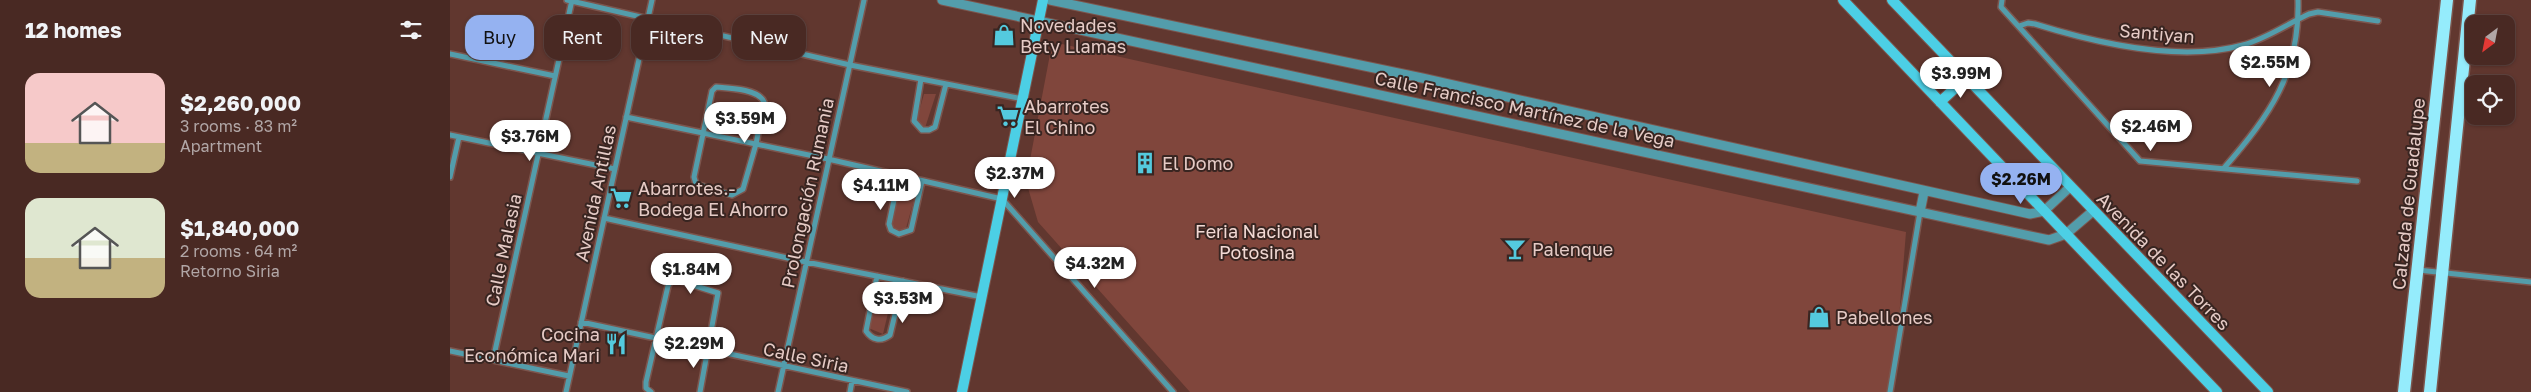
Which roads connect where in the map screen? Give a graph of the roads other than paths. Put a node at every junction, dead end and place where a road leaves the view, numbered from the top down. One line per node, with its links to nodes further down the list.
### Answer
1 (570, 0): 13 (street); 23 (street, Calle Malasia)
2 (652, 0): 14 (street, Avenida Antillas)
3 (864, 0): 22 (street, Prolongación Rumania)
4 (942, 0): 16 (street, Calle Francisco Martínez de la Vega)
5 (1043, 0): 16 (main road)
6 (1050, 0): 43 (street, Calle Francisco Martínez de la Vega)
7 (1843, 0): 28 (main road)
8 (1892, 0): 24 (main road, Avenida de las Torres)
9 (2002, 0): 18 (street)
10 (2298, 0): 15 (street)
11 (2447, 0): 51 (main road, Calzada de Guadalupe)
12 (2470, 0): 52 (main road)
13 (639, 15)
14 (648, 15)
15 (2298, 19): 17 (street, Santiyan); 18 (street, Santiyan); 36 (street)
16 (1039, 21): 27 (main road); 47 (street, Calle Francisco Martínez de la Vega)
17 (2378, 21)
18 (2019, 26): 36 (street)
19 (722, 35): 22 (street)
20 (450, 54): 23 (street)
21 (639, 60): 29 (street, Avenida Antillas)
22 (850, 65): 25 (street); 35 (street, Prolongación Rumania)
23 (555, 76): 34 (street, Calle Malasia)
24 (1966, 78): 28 (main road); 42 (main road, Avenida de las Torres)
25 (921, 79): 26 (street); 26 (street)
26 (946, 84): 27 (street)
27 (1023, 99): 44 (main road)
28 (1940, 102): 45 (main road)
29 (626, 117): 30 (street); 37 (street, Avenida Antillas)
30 (703, 133): 33 (street); 33 (street); 33 (street)
31 (450, 135): 32 (street)
32 (458, 137): 34 (street); 39 (street)
33 (756, 144): 35 (street)
34 (538, 154): 37 (street); 61 (street, Calle Malasia)
35 (828, 159): 38 (street); 50 (street, Prolongación Rumania)
36 (2224, 168): 41 (street)
37 (615, 169): 48 (street, Avenida Antillas)
38 (899, 176): 40 (street); 40 (street)
39 (450, 177)
40 (922, 181): 44 (street)
41 (2357, 181)
42 (2070, 187): 45 (street); 46 (main road, Avenida de las Torres)
43 (1924, 192): 45 (street, Calle Francisco Martínez de la Vega); 47 (street)
44 (1002, 199): 56 (main road); 74 (street)
45 (2044, 211): 49 (main road)
46 (2093, 211): 49 (street, Calle Francisco Martínez de la Vega); 77 (main road, Avenida de las Torres)
47 (1920, 212): 49 (street, Calle Francisco Martínez de la Vega); 75 (street)
48 (604, 218): 50 (street); 57 (street, Avenida Antillas)
49 (2066, 234): 76 (main road)
50 (806, 262): 53 (street); 62 (street, Prolongación Rumania)
51 (2418, 270): 52 (street); 78 (main road, Calzada de Guadalupe)
52 (2442, 273): 55 (street); 79 (main road)
53 (877, 276): 54 (street); 54 (street)
54 (903, 281): 56 (street)
55 (2531, 282)
56 (982, 298): 73 (main road)
57 (581, 322): 58 (street, Calle Siria); 63 (street, Avenida Antillas)
58 (656, 339): 59 (street, Calle Siria); 59 (street); 67 (street)
59 (708, 350): 62 (street, Calle Siria); 68 (street)
60 (450, 351): 61 (street)
61 (493, 360): 63 (street)
62 (783, 366): 64 (street, Calle Siria); 69 (street, Prolongación Rumania)
63 (569, 376): 66 (street, Avenida Antillas)
64 (852, 381): 65 (street, Calle Siria); 70 (street)
65 (876, 386): 71 (street); 72 (street, Calle Siria)
66 (566, 392)
67 (651, 392)
68 (700, 392)
69 (778, 392)
70 (850, 392)
71 (875, 392)
72 (907, 392)
73 (962, 392)
74 (1172, 392)
75 (1890, 392)
76 (2217, 392)
77 (2268, 392)
78 (2404, 392)
79 (2430, 392)

